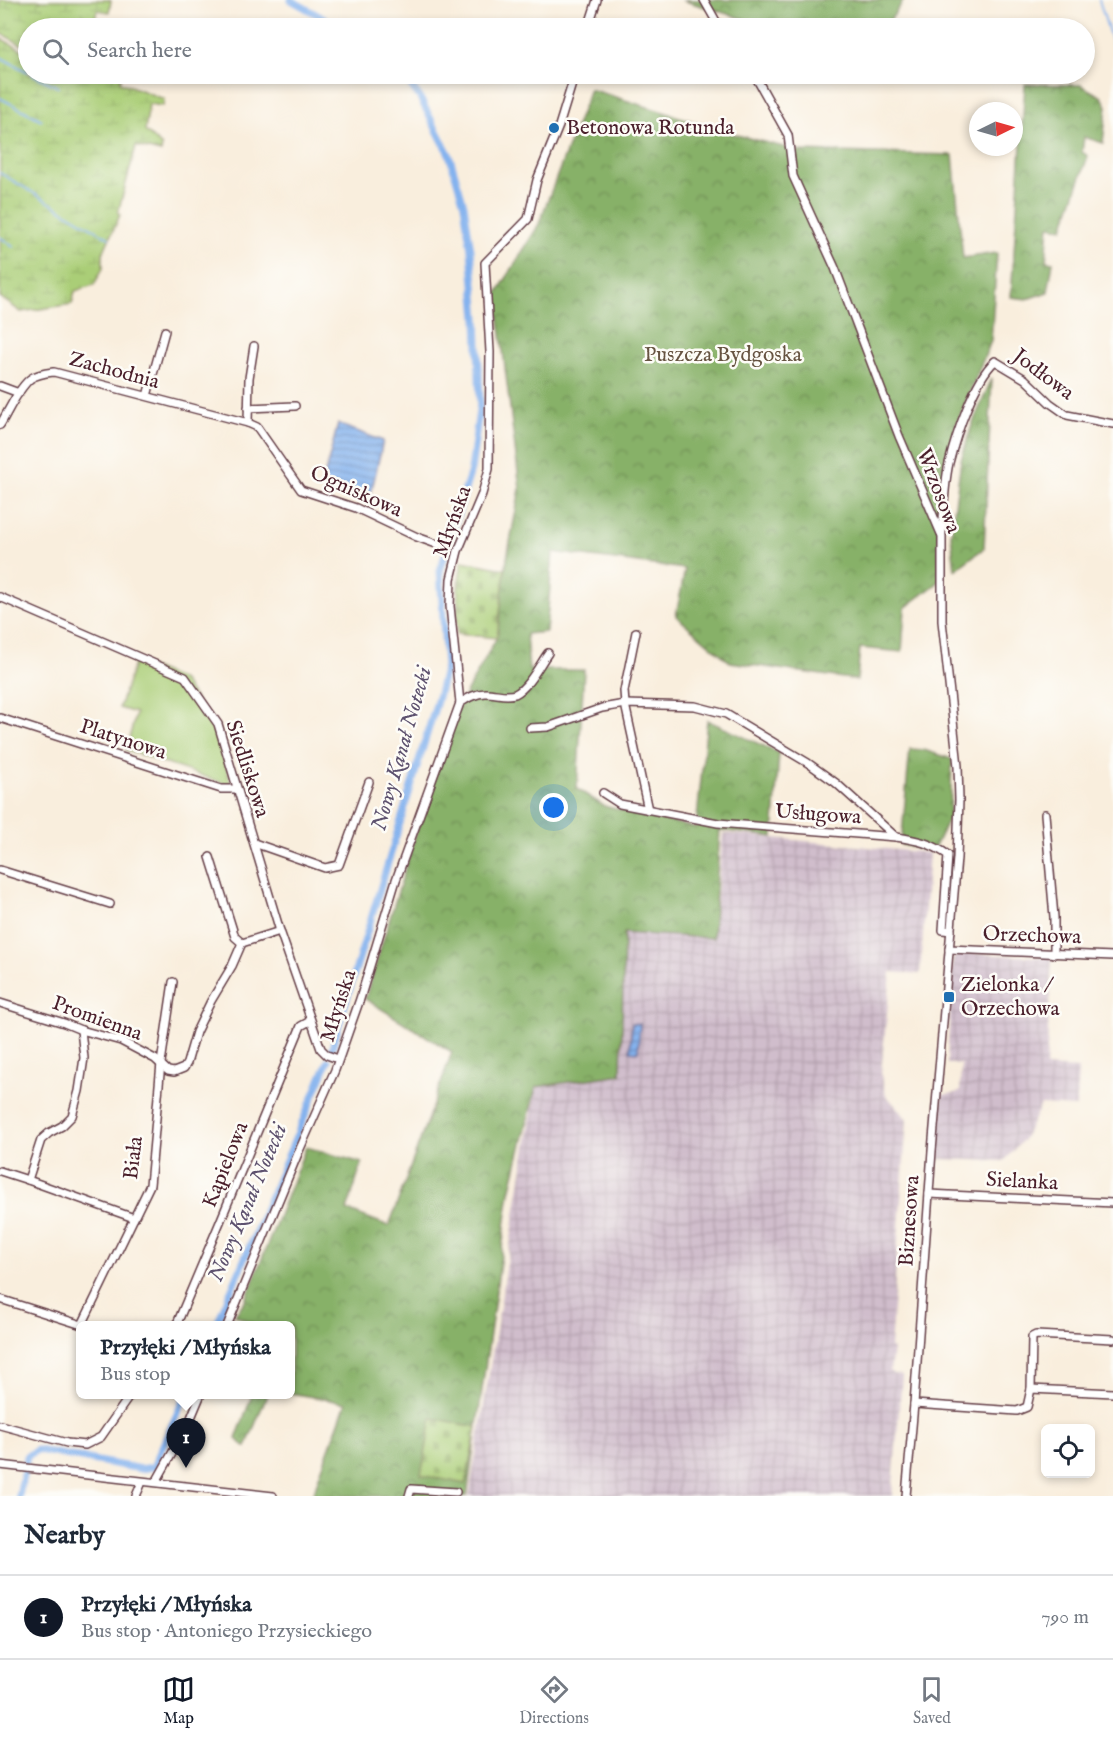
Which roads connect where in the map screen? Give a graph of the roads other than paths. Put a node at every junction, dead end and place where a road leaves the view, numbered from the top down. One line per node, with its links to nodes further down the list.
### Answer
1 (597, 0): 3 (street)
2 (704, 0): 4 (street)
3 (591, 18)
4 (714, 18)
5 (572, 84): 22 (street, Młyńska)
6 (760, 84): 17 (street, Wrzosowa)
7 (165, 332): 11 (street)
8 (254, 346): 13 (street)
9 (0, 386): 10 (street)
10 (19, 393): 11 (street, Zachodnia); 16 (street, Zachodnia)
11 (147, 396): 14 (street, Zachodnia)
12 (295, 406): 13 (street)
13 (249, 408): 14 (street)
14 (246, 423): 18 (street, Ogniskowa)
15 (1113, 424): 17 (street, Jodłowa)
16 (0, 425)
17 (942, 536): 37 (street, Wrzosowa)
18 (442, 546)
19 (0, 597): 27 (street, Siedliskowa)
20 (636, 632): 23 (street)
21 (548, 652): 22 (street)
22 (460, 703): 46 (street, Młyńska)
23 (625, 704): 25 (street); 29 (street); 31 (street)
24 (0, 718): 27 (street, Platynowa)
25 (530, 728)
26 (369, 782): 32 (street)
27 (237, 789): 32 (street, Siedliskowa)
28 (603, 793): 29 (street, Usługowa)
29 (648, 810): 31 (street, Usługowa)
30 (1045, 814): 40 (street)
31 (896, 837): 37 (street, Usługowa)
32 (254, 843): 36 (street, Siedliskowa)
33 (210, 856): 38 (street)
34 (0, 870): 35 (street)
35 (110, 904)
36 (280, 931): 38 (street); 44 (street, Siedliskowa)
37 (951, 932): 39 (street, Wrzosowa)
38 (242, 943): 47 (street, Promienna)
39 (949, 949): 40 (street, Orzechowa); 50 (street, Biznesowa)
40 (1054, 954): 41 (street, Orzechowa)
41 (1113, 956)
42 (173, 982): 47 (street, Biała)
43 (0, 1003): 45 (street, Promienna)
44 (310, 1021): 46 (street, Siedliskowa); 55 (street, Kąpielowa)
45 (81, 1030): 47 (street, Promienna); 49 (street)
46 (338, 1059): 56 (street, Młyńska)
47 (161, 1064): 52 (street, Biała)
48 (0, 1172): 49 (street)
49 (28, 1180): 52 (street)
50 (929, 1194): 51 (street, Sielanka); 63 (street, Biznesowa)
51 (1113, 1203)
52 (134, 1218): 54 (street, Biała)
53 (0, 1299): 57 (street)
54 (84, 1321)
55 (178, 1321)
56 (229, 1321)
57 (76, 1323)
58 (1113, 1339): 59 (street)
59 (1031, 1389): 60 (street); 63 (street)
60 (1113, 1393)
61 (128, 1399): 64 (street)
62 (199, 1399): 67 (street)
63 (914, 1404): 72 (street, Biznesowa)
64 (0, 1425)
65 (0, 1465): 66 (street)
66 (142, 1482): 67 (street); 69 (street)
67 (156, 1482): 70 (street)
68 (456, 1492): 71 (street)
69 (136, 1496)
70 (273, 1496)
71 (409, 1496)
72 (906, 1496)

